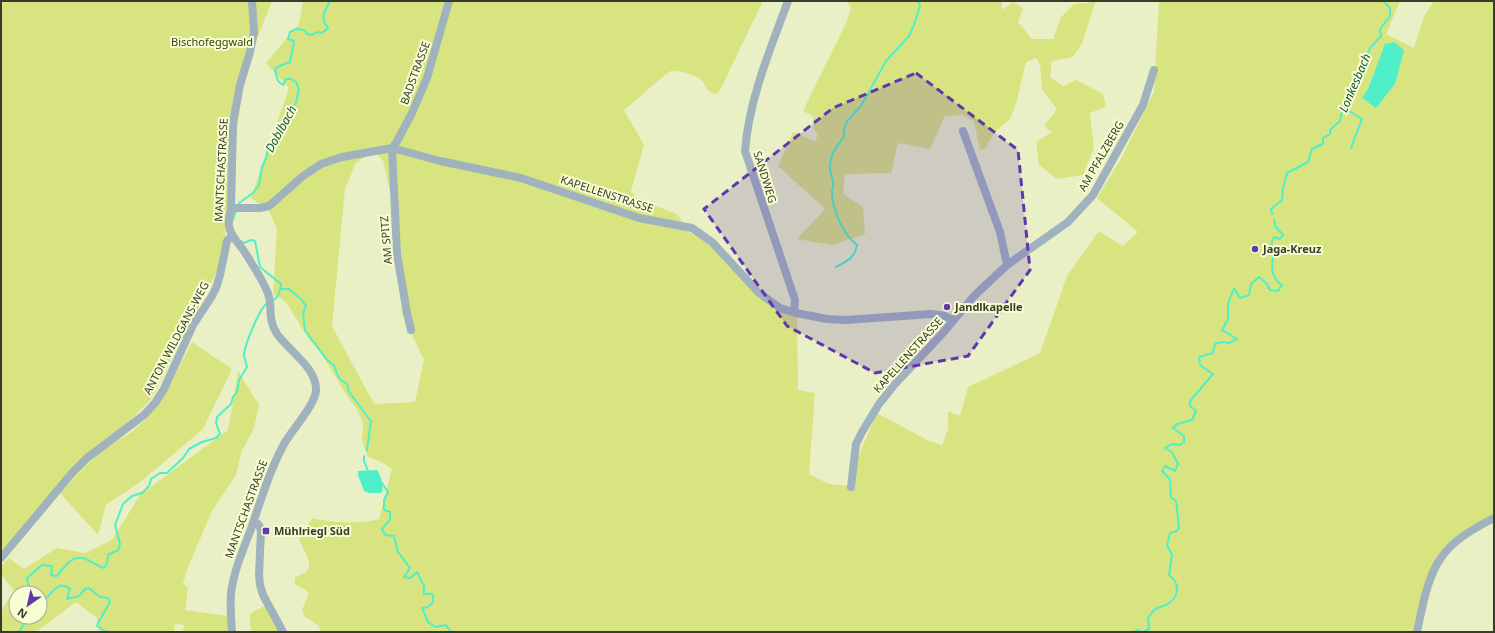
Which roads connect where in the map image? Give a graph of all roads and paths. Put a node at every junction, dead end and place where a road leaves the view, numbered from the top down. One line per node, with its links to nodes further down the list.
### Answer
1 (252, 1): 7 (street, MANTSCHASTRASSE)
2 (449, 1): 6 (street, BADSTRASSE)
3 (788, 1): 10 (street, SANDWEG)
4 (1154, 70): 9 (street, AM PFALZBERG)
5 (964, 131): 9 (street)
6 (392, 148): 7 (street, KAPELLENSTRASSE); 10 (street, KAPELLENSTRASSE); 12 (street, AM SPITZ)
7 (231, 208): 8 (street, MANTSCHASTRASSE)
8 (232, 235): 15 (street, MANTSCHASTRASSE); 16 (street, ANTON WILDGANS-WEG)
9 (1007, 265): 11 (street, AM PFALZBERG)
10 (794, 312): 11 (street, KAPELLENSTRASSE)
11 (953, 320): 13 (street, KAPELLENSTRASSE)
12 (411, 330)
13 (851, 488)
14 (1494, 518): 19 (street)
15 (254, 520): 17 (street, MANTSCHASTRASSE); 18 (street)
16 (1, 558)
17 (232, 632)
18 (283, 632)
19 (1417, 632)

